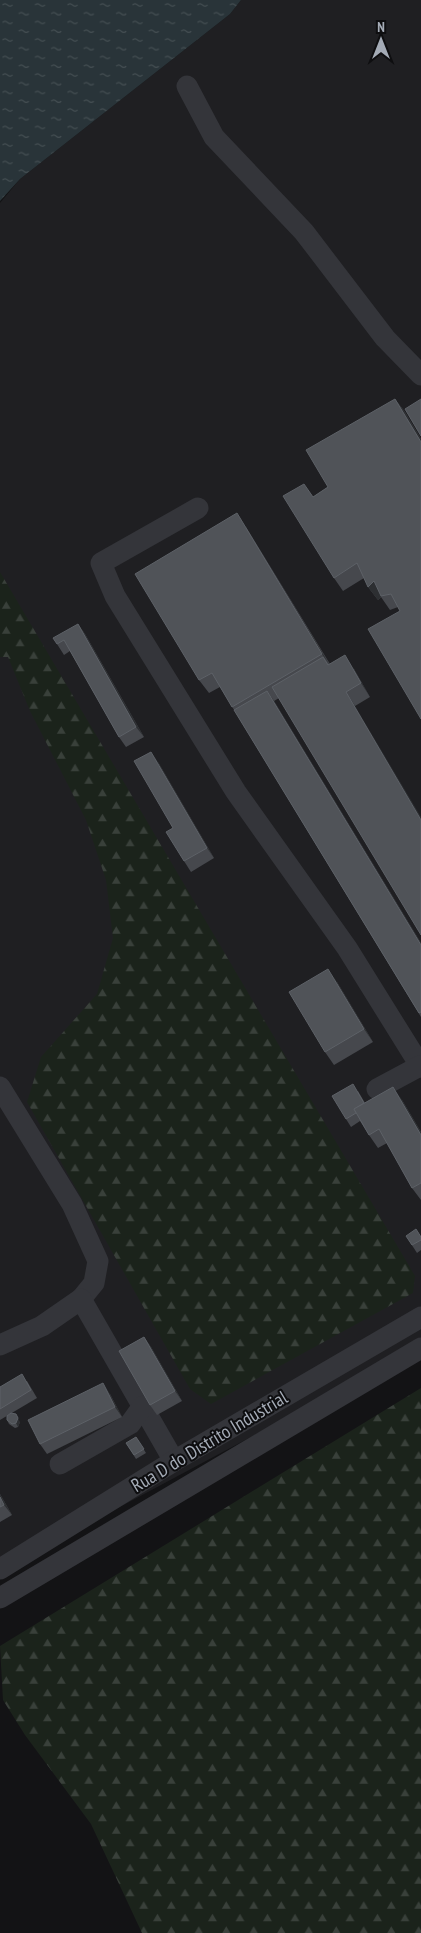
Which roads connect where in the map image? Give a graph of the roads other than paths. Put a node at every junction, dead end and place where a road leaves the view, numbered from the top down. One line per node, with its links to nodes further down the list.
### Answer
1 (187, 86): 2 (street)
2 (421, 375)
3 (198, 508): 4 (street)
4 (421, 1067): 6 (street)
5 (0, 1087): 7 (street)
6 (377, 1089)
7 (81, 1299): 9 (street); 11 (street)
8 (421, 1317): 12 (street, Rua D do Distrito Industrial)
9 (0, 1345)
10 (421, 1348): 15 (street, Rua D do Distrito Industrial)
11 (143, 1406): 12 (street); 13 (street)
12 (174, 1461): 14 (street, Rua D do Distrito Industrial)
13 (60, 1464)
14 (0, 1570)
15 (0, 1598)

